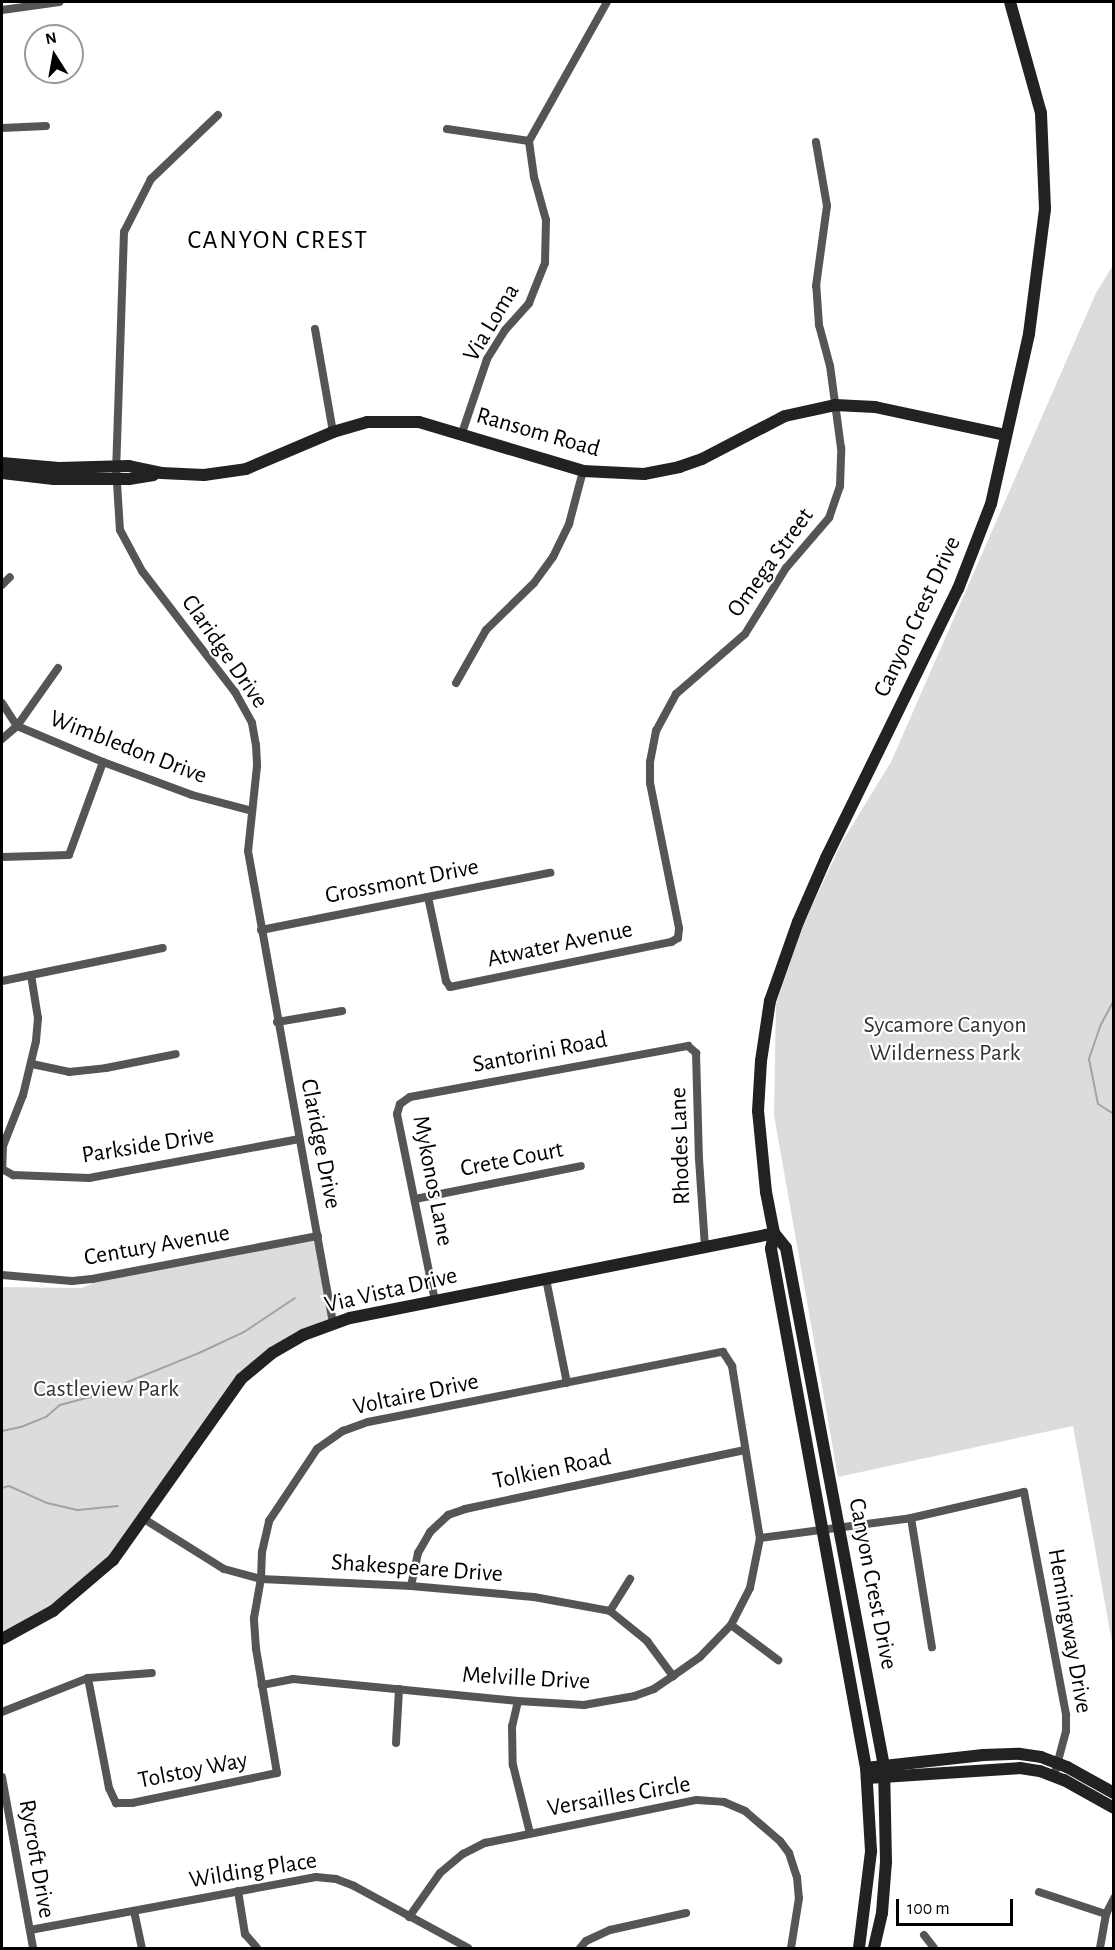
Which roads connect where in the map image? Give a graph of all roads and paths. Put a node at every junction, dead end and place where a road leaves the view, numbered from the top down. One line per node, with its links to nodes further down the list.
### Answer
1 (59, 2): 4 (street)
2 (607, 2): 9 (street)
3 (1010, 2): 15 (main road, Canyon Crest Drive)
4 (2, 10)
5 (218, 114): 19 (street, Claridge Drive)
6 (46, 126): 7 (street)
7 (2, 128)
8 (447, 129): 9 (street)
9 (529, 141): 14 (street, Via Loma)
10 (816, 141): 12 (street, Omega Street)
11 (315, 329): 13 (street)
12 (835, 405): 15 (main road, Ransom Road); 17 (main road, Ransom Road); 33 (street, Omega Street)
13 (333, 432): 14 (main road, Ransom Road); 19 (main road, Ransom Road)
14 (462, 432): 17 (main road, Ransom Road)
15 (1006, 435): 47 (main road, Canyon Crest Drive)
16 (2, 463): 19 (main road, Ransom Road)
17 (583, 471): 23 (street)
18 (2, 473): 19 (main road, Ransom Road)
19 (116, 473): 28 (street, Claridge Drive)
20 (10, 577): 21 (street)
21 (2, 585)
22 (58, 668): 25 (street)
23 (456, 683)
24 (2, 703): 25 (street, Wimbledon Drive)
25 (17, 726): 26 (street); 27 (street, Wimbledon Drive)
26 (2, 739)
27 (103, 762): 28 (street, Wimbledon Drive); 29 (street)
28 (252, 811): 32 (street, Claridge Drive)
29 (2, 857)
30 (550, 873): 31 (street, Grossmont Drive)
31 (428, 897): 32 (street, Grossmont Drive); 33 (street, Atwater Avenue)
32 (261, 930): 38 (street, Claridge Drive)
33 (678, 938)
34 (163, 948): 35 (street)
35 (31, 975): 36 (street); 41 (street)
36 (2, 981)
37 (342, 1011): 38 (street)
38 (277, 1022): 43 (street, Claridge Drive)
39 (688, 1046): 42 (street, Santorini Road); 49 (street, Rhodes Lane)
40 (176, 1054): 41 (street)
41 (32, 1064): 45 (street)
42 (400, 1104): 46 (street, Mykonos Lane)
43 (299, 1139): 45 (street, Parkside Drive); 48 (street, Claridge Drive)
44 (581, 1166): 46 (street, Crete Court)
45 (2, 1169)
46 (415, 1200): 52 (street, Mykonos Lane)
47 (774, 1233): 49 (main road, Via Vista Drive); 59 (main road, Canyon Crest Drive); 60 (main road, Canyon Crest Drive)
48 (318, 1236): 50 (street, Century Avenue); 53 (street, Claridge Drive)
49 (705, 1248): 51 (main road, Via Vista Drive)
50 (2, 1275)
51 (546, 1279): 52 (main road, Via Vista Drive); 55 (street)
52 (435, 1301): 53 (main road, Via Vista Drive)
53 (333, 1323): 58 (main road, Via Vista Drive)
54 (723, 1352): 55 (street, Voltaire Drive); 56 (street, Melville Drive)
55 (567, 1383): 62 (street, Voltaire Drive)
56 (745, 1450): 61 (street, Melville Drive); 64 (street, Tolkien Road)
57 (911, 1518): 59 (street); 68 (street); 78 (street, Hemingway Drive)
58 (144, 1519): 62 (street, Shakespeare Drive); 67 (main road, Via Vista Drive)
59 (841, 1529): 60 (street); 79 (main road, Canyon Crest Drive)
60 (824, 1532): 61 (street); 81 (main road, Canyon Crest Drive)
61 (760, 1538): 66 (street, Melville Drive)
62 (261, 1579): 64 (street, Shakespeare Drive); 73 (street, Voltaire Drive)
63 (630, 1579): 65 (street)
64 (411, 1586): 65 (street, Shakespeare Drive)
65 (610, 1611): 71 (street, Shakespeare Drive)
66 (731, 1625): 69 (street); 71 (street, Melville Drive)
67 (2, 1639)
68 (932, 1647)
69 (778, 1660)
70 (152, 1672): 72 (street)
71 (673, 1676): 75 (street, Melville Drive)
72 (88, 1678): 76 (street); 80 (street, Tolstoy Way)
73 (262, 1685): 74 (street, Melville Drive); 80 (street, Voltaire Drive)
74 (399, 1689): 75 (street, Melville Drive); 77 (street)
75 (518, 1701): 85 (street)
76 (2, 1712)
77 (396, 1743)
78 (1055, 1770): 79 (main road); 83 (main road); 84 (main road)
79 (884, 1772): 81 (main road); 102 (main road, Canyon Crest Drive)
80 (277, 1773)
81 (867, 1773): 101 (main road, Canyon Crest Drive)
82 (2, 1777): 93 (street, Rycroft Drive)
83 (1113, 1793)
84 (1113, 1808)
85 (530, 1833): 92 (street, Versailles Circle); 100 (street, Versailles Circle)
86 (238, 1891): 89 (street, Wilding Place); 92 (street, Wilding Place); 97 (street)
87 (1039, 1892): 91 (street)
88 (1113, 1898): 91 (street)
89 (134, 1911): 93 (street, Wilding Place); 96 (street)
90 (686, 1913): 99 (street)
91 (1106, 1914): 104 (street)
92 (409, 1917): 98 (street, Wilding Place)
93 (30, 1930): 95 (street, Rycroft Drive)
94 (924, 1935): 103 (street)
95 (33, 1948)
96 (142, 1948)
97 (257, 1948)
98 (468, 1948)
99 (580, 1948)
100 (791, 1948)
101 (859, 1948)
102 (874, 1948)
103 (934, 1948)
104 (1100, 1948)

